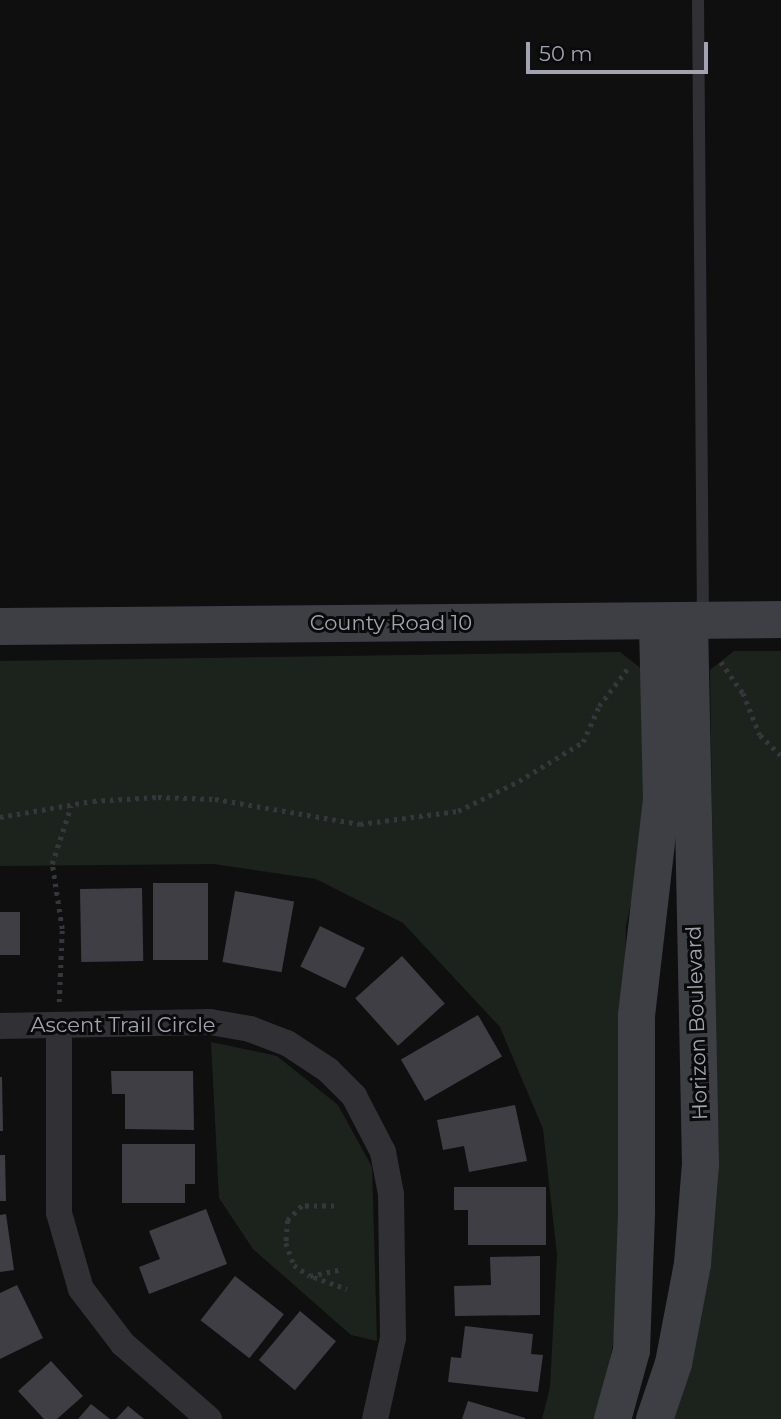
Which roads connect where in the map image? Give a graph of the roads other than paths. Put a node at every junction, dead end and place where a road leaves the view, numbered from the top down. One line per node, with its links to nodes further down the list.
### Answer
1 (698, 0): 3 (lane)
2 (781, 619): 3 (street, County Road 10)
3 (683, 621): 4 (street, County Road 10); 9 (street); 10 (street, Horizon Boulevard)
4 (0, 626)
5 (0, 1026): 6 (street, Ascent Trail Circle)
6 (58, 1026): 7 (street); 8 (street, Ascent Trail Circle)
7 (209, 1419)
8 (375, 1419)
9 (612, 1419)
10 (654, 1419)

